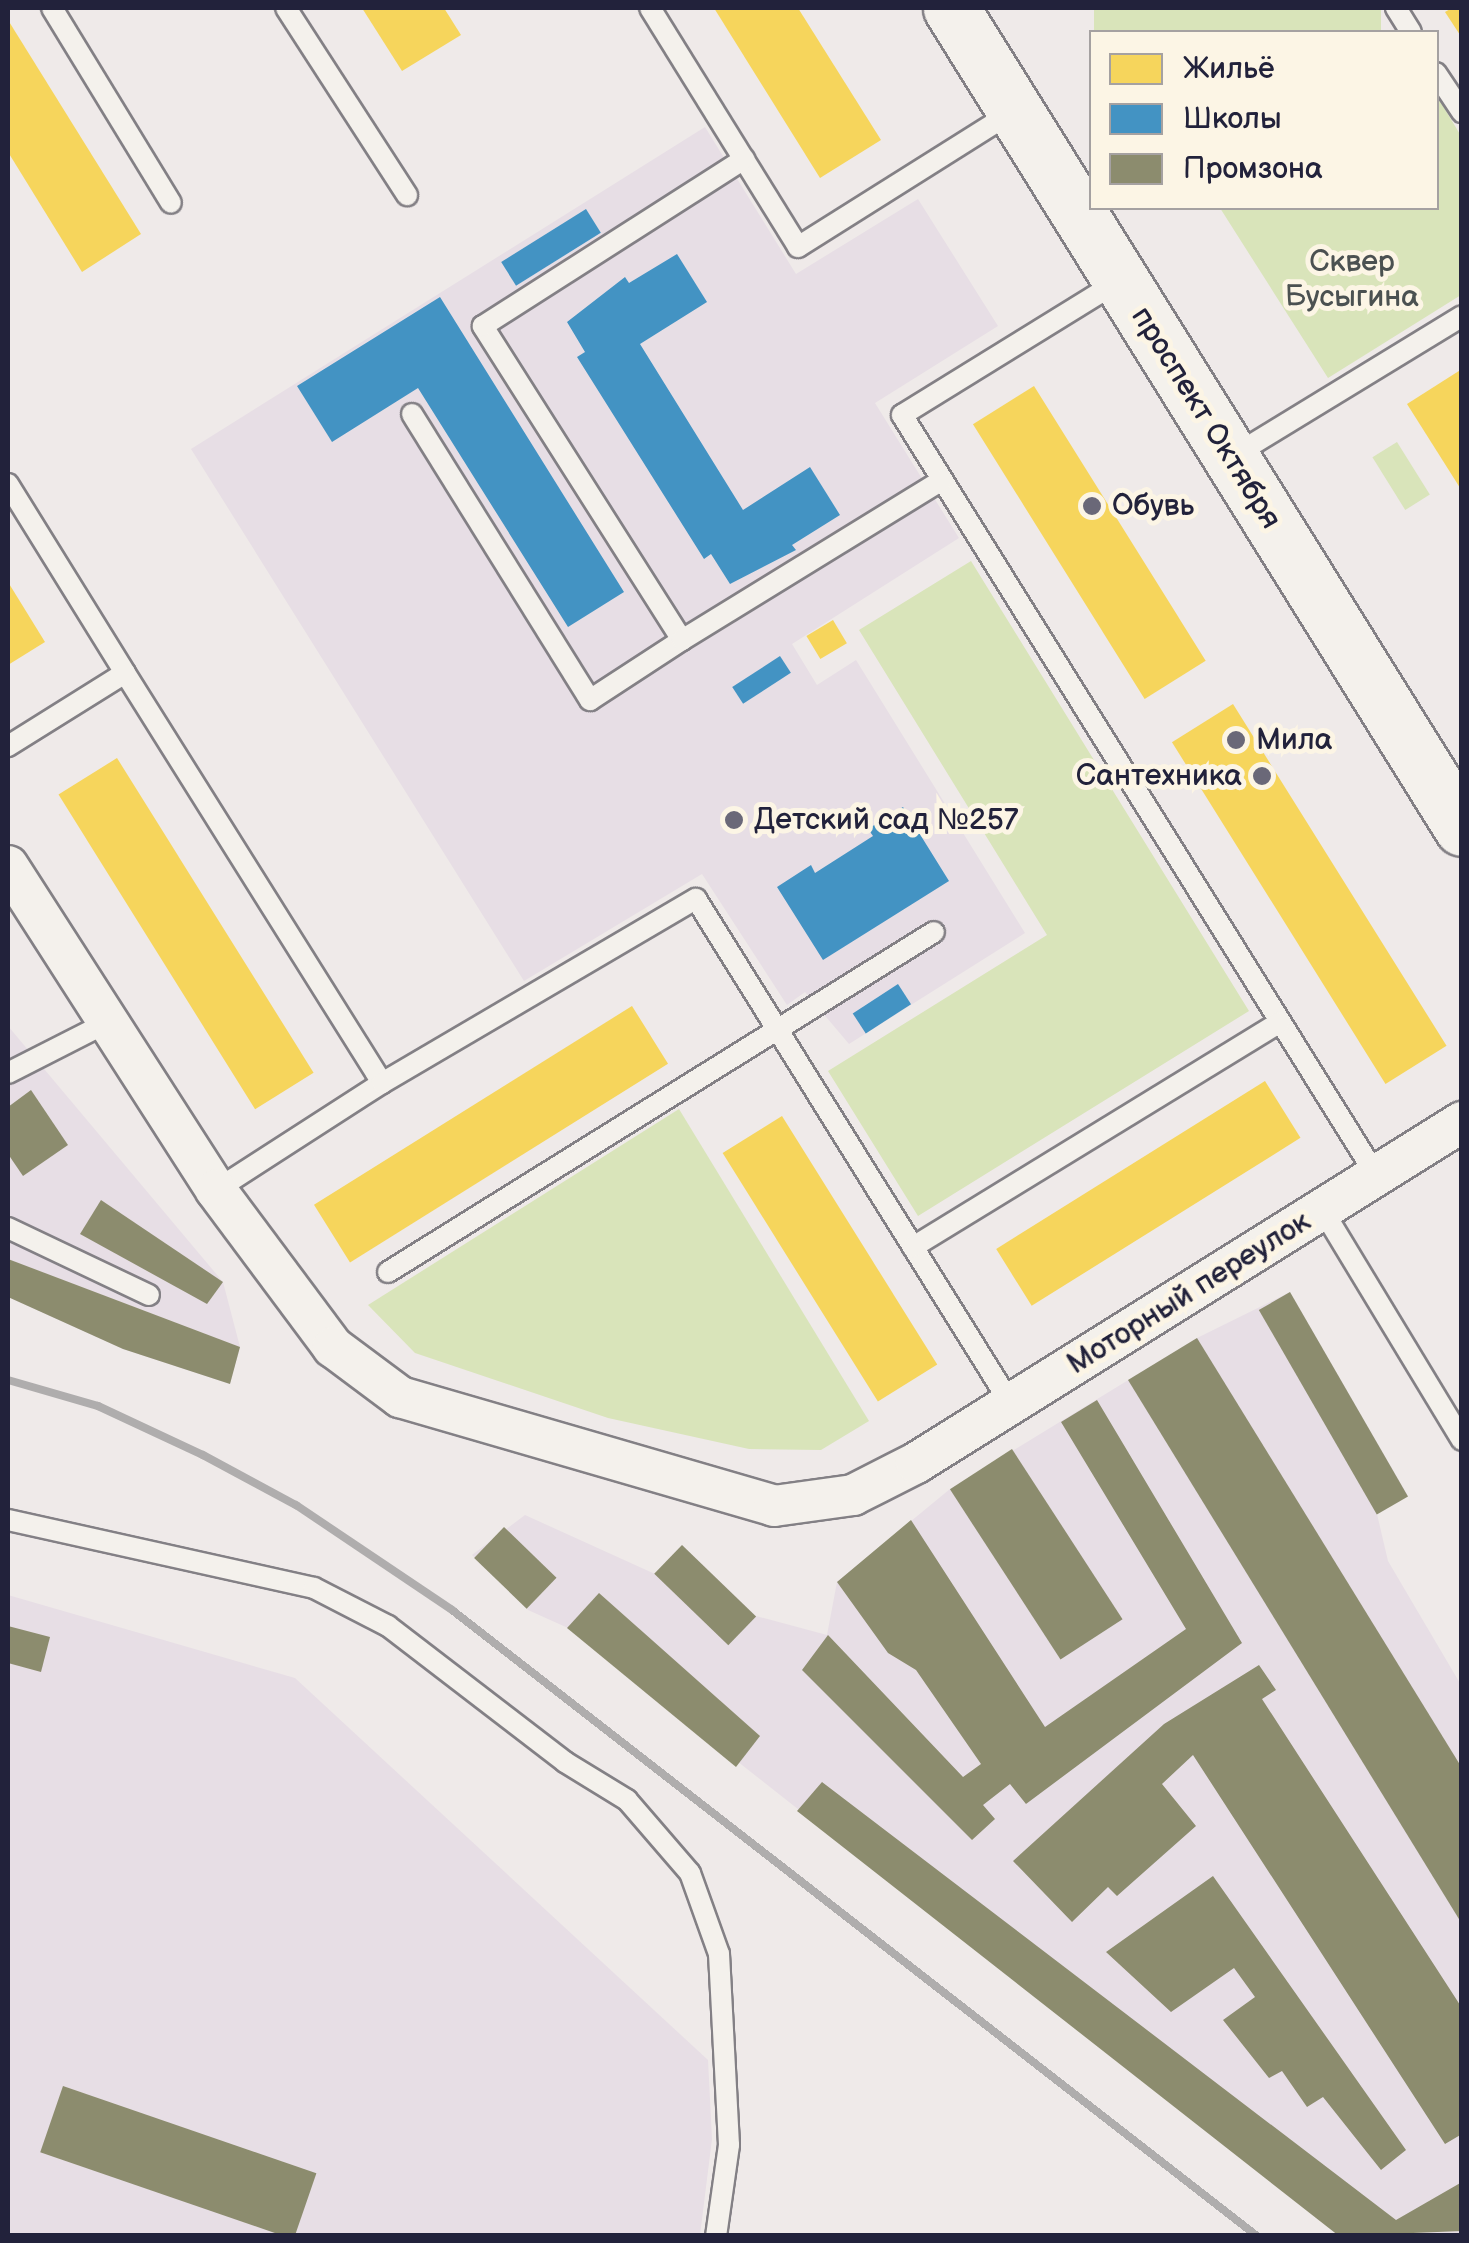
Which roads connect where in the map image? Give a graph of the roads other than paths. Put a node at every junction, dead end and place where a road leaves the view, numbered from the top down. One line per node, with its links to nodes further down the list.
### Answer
1 (52, 8): 12 (lane)
2 (286, 8): 11 (lane)
3 (650, 8): 10 (lane)
4 (951, 8): 8 (main road, проспект Октября)
5 (1396, 8): 6 (lane)
6 (1411, 30)
7 (1439, 77): 9 (lane)
8 (1015, 110): 10 (lane); 13 (main road, проспект Октября)
9 (1462, 112)
10 (744, 159): 19 (lane)
11 (407, 195)
12 (171, 203)
13 (1120, 280): 16 (main road, проспект Октября); 17 (lane)
14 (1462, 316): 16 (lane)
15 (412, 414): 19 (lane)
16 (1231, 457): 22 (main road, проспект Октября)
17 (942, 480): 19 (lane); 26 (lane)
18 (8, 484): 20 (lane)
19 (682, 640)
20 (125, 673): 21 (lane); 29 (lane)
21 (8, 746)
22 (1462, 828)
23 (8, 866): 25 (street, Моторный переулок)
24 (934, 932): 27 (lane)
25 (108, 1022): 28 (lane); 32 (street, Моторный переулок)
26 (1280, 1022): 31 (lane); 35 (lane)
27 (776, 1028): 29 (lane); 35 (lane); 36 (lane)
28 (8, 1073)
29 (382, 1083): 32 (lane)
30 (1462, 1122): 31 (street, Моторный переулок)
31 (1376, 1175): 33 (street, Моторный переулок)
32 (216, 1190): 38 (street, Моторный переулок)
33 (1322, 1209): 38 (street, Моторный переулок); 39 (lane)
34 (8, 1228): 37 (lane)
35 (912, 1247): 38 (lane)
36 (388, 1272)
37 (149, 1295)
38 (1011, 1404)
39 (1462, 1440)
40 (8, 1520): 41 (lane)
41 (716, 2236)

